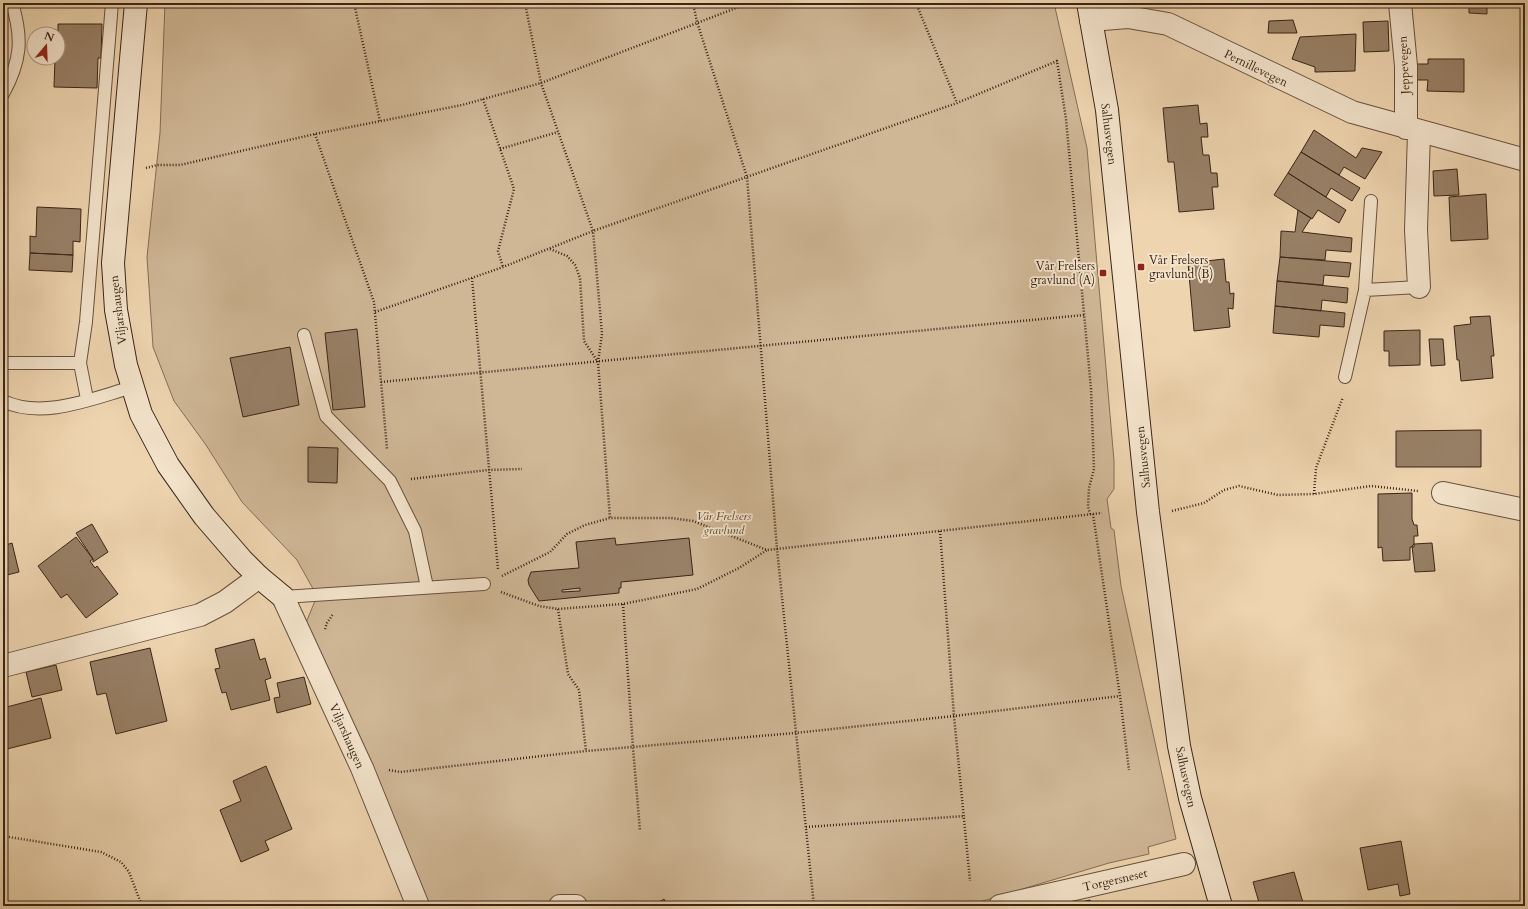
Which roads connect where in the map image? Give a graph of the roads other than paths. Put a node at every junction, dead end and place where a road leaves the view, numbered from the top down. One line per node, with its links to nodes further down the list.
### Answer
1 (12, 3): 6 (lane)
2 (112, 3): 14 (lane)
3 (136, 3): 16 (street, Viljarshaugen)
4 (1400, 3): 7 (street, Jeppevegen)
5 (1089, 11): 7 (street, Pernillevegen); 31 (street, Salhusvegen)
6 (3, 94)
7 (1413, 130): 8 (street, Pernillevegen); 10 (street)
8 (1525, 160)
9 (1371, 201): 11 (lane)
10 (1419, 288): 11 (lane)
11 (1365, 290): 15 (lane)
12 (304, 335): 23 (lane)
13 (3, 363): 14 (lane)
14 (80, 363): 17 (lane)
15 (1345, 377)
16 (132, 387): 17 (lane); 21 (street, Viljarshaugen)
17 (87, 399): 18 (lane)
18 (3, 401)
19 (1443, 493): 20 (street)
20 (1525, 510)
21 (259, 577): 24 (street, Viljarshaugen); 25 (street)
22 (484, 584): 23 (lane)
23 (427, 587): 24 (lane)
24 (283, 597): 27 (street, Viljarshaugen)
25 (3, 666)
26 (1184, 864): 30 (street, Torgersneset)
27 (418, 906)
28 (560, 906): 29 (street)
29 (576, 906)
30 (1000, 906)
31 (1221, 906)

